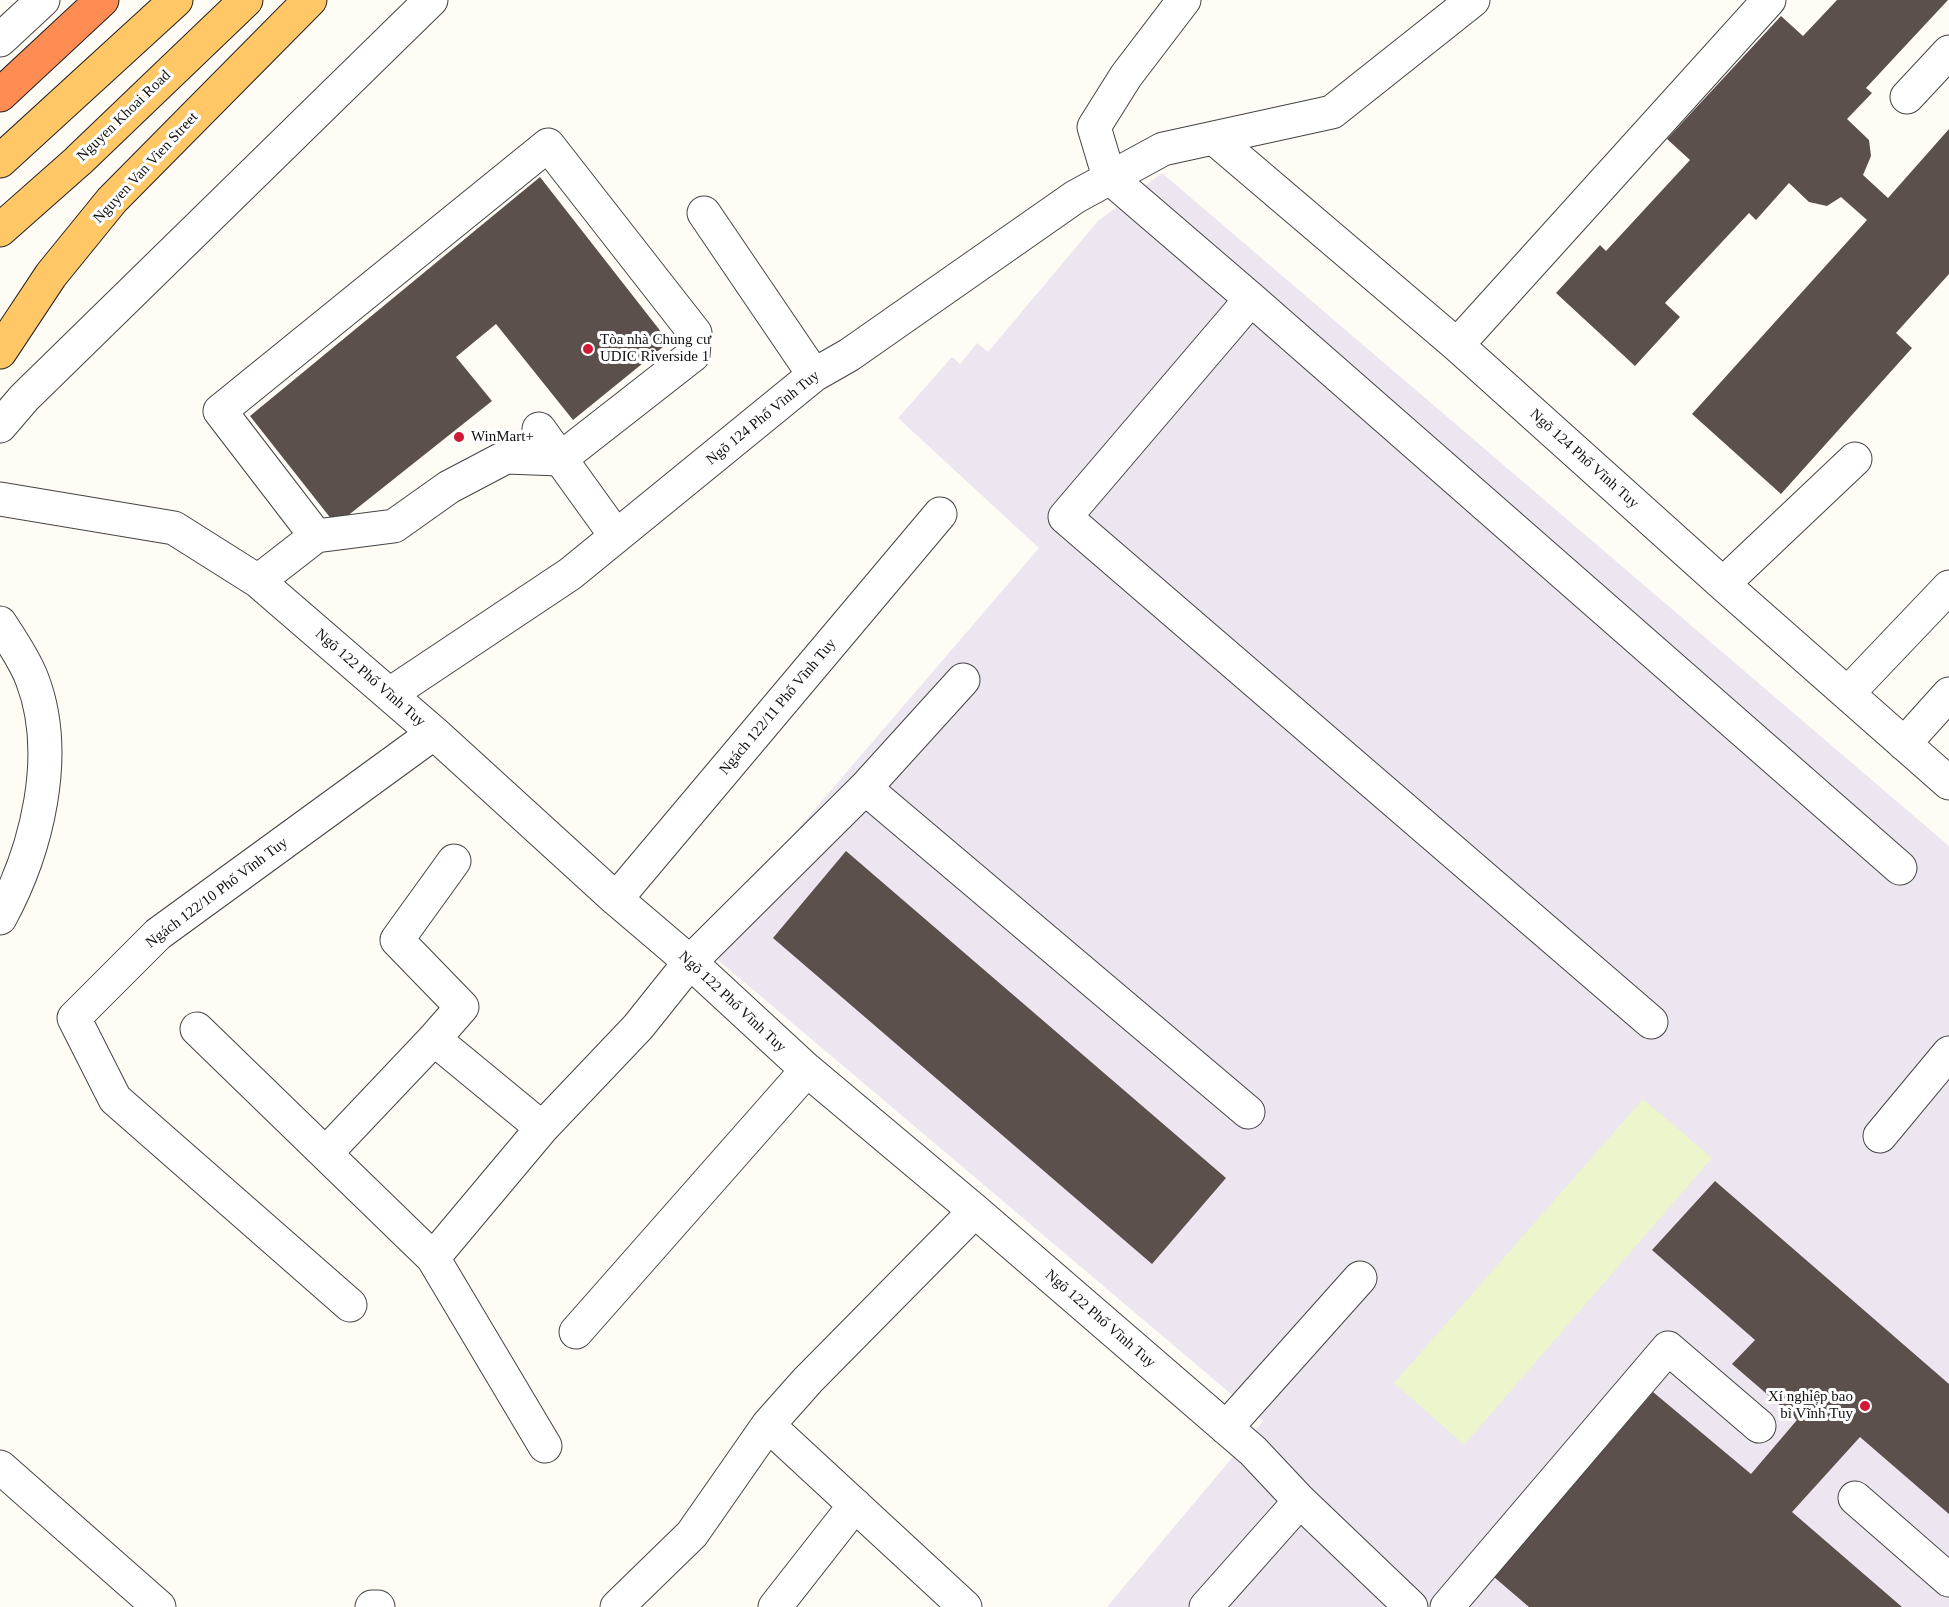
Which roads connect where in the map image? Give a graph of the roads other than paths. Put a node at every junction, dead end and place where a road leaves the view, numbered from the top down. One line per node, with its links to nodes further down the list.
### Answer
1 (43, 0): 10 (street)
2 (102, 0): 12 (highway)
3 (176, 0): 15 (main road)
4 (246, 0): 18 (main road, Nguyen Khoai Road)
5 (310, 0): 21 (main road, Nguyen Van Vien Street)
6 (431, 0): 23 (street)
7 (1184, 0): 16 (street)
8 (1473, 0): 14 (street, Ngõ 124 Phố Vĩnh Tuy)
9 (1769, 0): 20 (street)
10 (0, 40)
11 (1949, 52): 13 (street)
12 (0, 95)
13 (1907, 98)
14 (1215, 139): 16 (street, Ngõ 124 Phố Vĩnh Tuy); 20 (street, Ngõ 124 Phố Vĩnh Tuy)
15 (0, 161)
16 (1109, 177): 19 (street); 22 (street, Ngõ 124 Phố Vĩnh Tuy)
17 (704, 213): 22 (street)
18 (0, 230)
19 (1251, 299): 44 (street); 48 (street)
20 (1457, 345): 32 (street, Ngõ 124 Phố Vĩnh Tuy)
21 (0, 352)
22 (814, 375): 30 (street, Ngõ 124 Phố Vĩnh Tuy)
23 (0, 426)
24 (539, 429): 25 (street)
25 (560, 459): 29 (street); 29 (street); 30 (street)
26 (1855, 459): 32 (street)
27 (0, 499): 31 (street, Ngõ 122 Phố Vĩnh Tuy)
28 (940, 514): 45 (street, Ngách 122/11 Phố Vĩnh Tuy)
29 (316, 536): 31 (street)
30 (616, 536): 37 (street, Ngõ 124 Phố Vĩnh Tuy)
31 (258, 581): 37 (street, Ngõ 122 Phố Vĩnh Tuy)
32 (1723, 584): 36 (street, Ngõ 124 Phố Vĩnh Tuy)
33 (1949, 588): 36 (street)
34 (0, 623): 46 (street)
35 (963, 680): 42 (street)
36 (1848, 693): 40 (street, Ngõ 124 Phố Vĩnh Tuy)
37 (390, 694): 39 (street, Ngõ 122 Phố Vĩnh Tuy)
38 (1949, 694): 40 (street)
39 (434, 733): 45 (street, Ngõ 122 Phố Vĩnh Tuy); 60 (street, Ngách 122/10 Phố Vĩnh Tuy)
40 (1904, 744): 41 (street, Ngõ 124 Phố Vĩnh Tuy)
41 (1949, 783)
42 (865, 788): 47 (street); 53 (street)
43 (454, 861): 50 (street)
44 (1900, 868)
45 (616, 899): 47 (street, Ngõ 122 Phố Vĩnh Tuy)
46 (0, 918)
47 (690, 962): 52 (street, Ngõ 122 Phố Vĩnh Tuy); 54 (street)
48 (1651, 1022)
49 (197, 1029): 56 (street)
50 (434, 1039): 54 (street); 56 (street)
51 (1949, 1053): 55 (street)
52 (807, 1070): 57 (street, Ngõ 122 Phố Vĩnh Tuy); 61 (street)
53 (1248, 1112)
54 (543, 1128): 58 (street)
55 (1880, 1136)
56 (326, 1153): 58 (street)
57 (975, 1211): 62 (street); 64 (street, Ngõ 122 Phố Vĩnh Tuy)
58 (434, 1258): 65 (street)
59 (1360, 1278): 64 (street)
60 (350, 1305)
61 (576, 1332)
62 (768, 1425): 69 (street); 75 (street)
63 (1758, 1426): 79 (street)
64 (1226, 1428): 68 (street, Ngõ 122 Phố Vĩnh Tuy)
65 (545, 1446)
66 (0, 1467): 72 (street)
67 (1855, 1498): 70 (street)
68 (1300, 1501): 71 (street, Ngõ 122 Phố Vĩnh Tuy); 78 (street)
69 (855, 1505): 76 (street); 77 (street)
70 (1949, 1580)
71 (1397, 1603)
72 (159, 1607)
73 (372, 1607): 74 (street)
74 (378, 1607)
75 (617, 1607)
76 (775, 1607)
77 (965, 1607)
78 (1206, 1607)
79 (1447, 1607)

